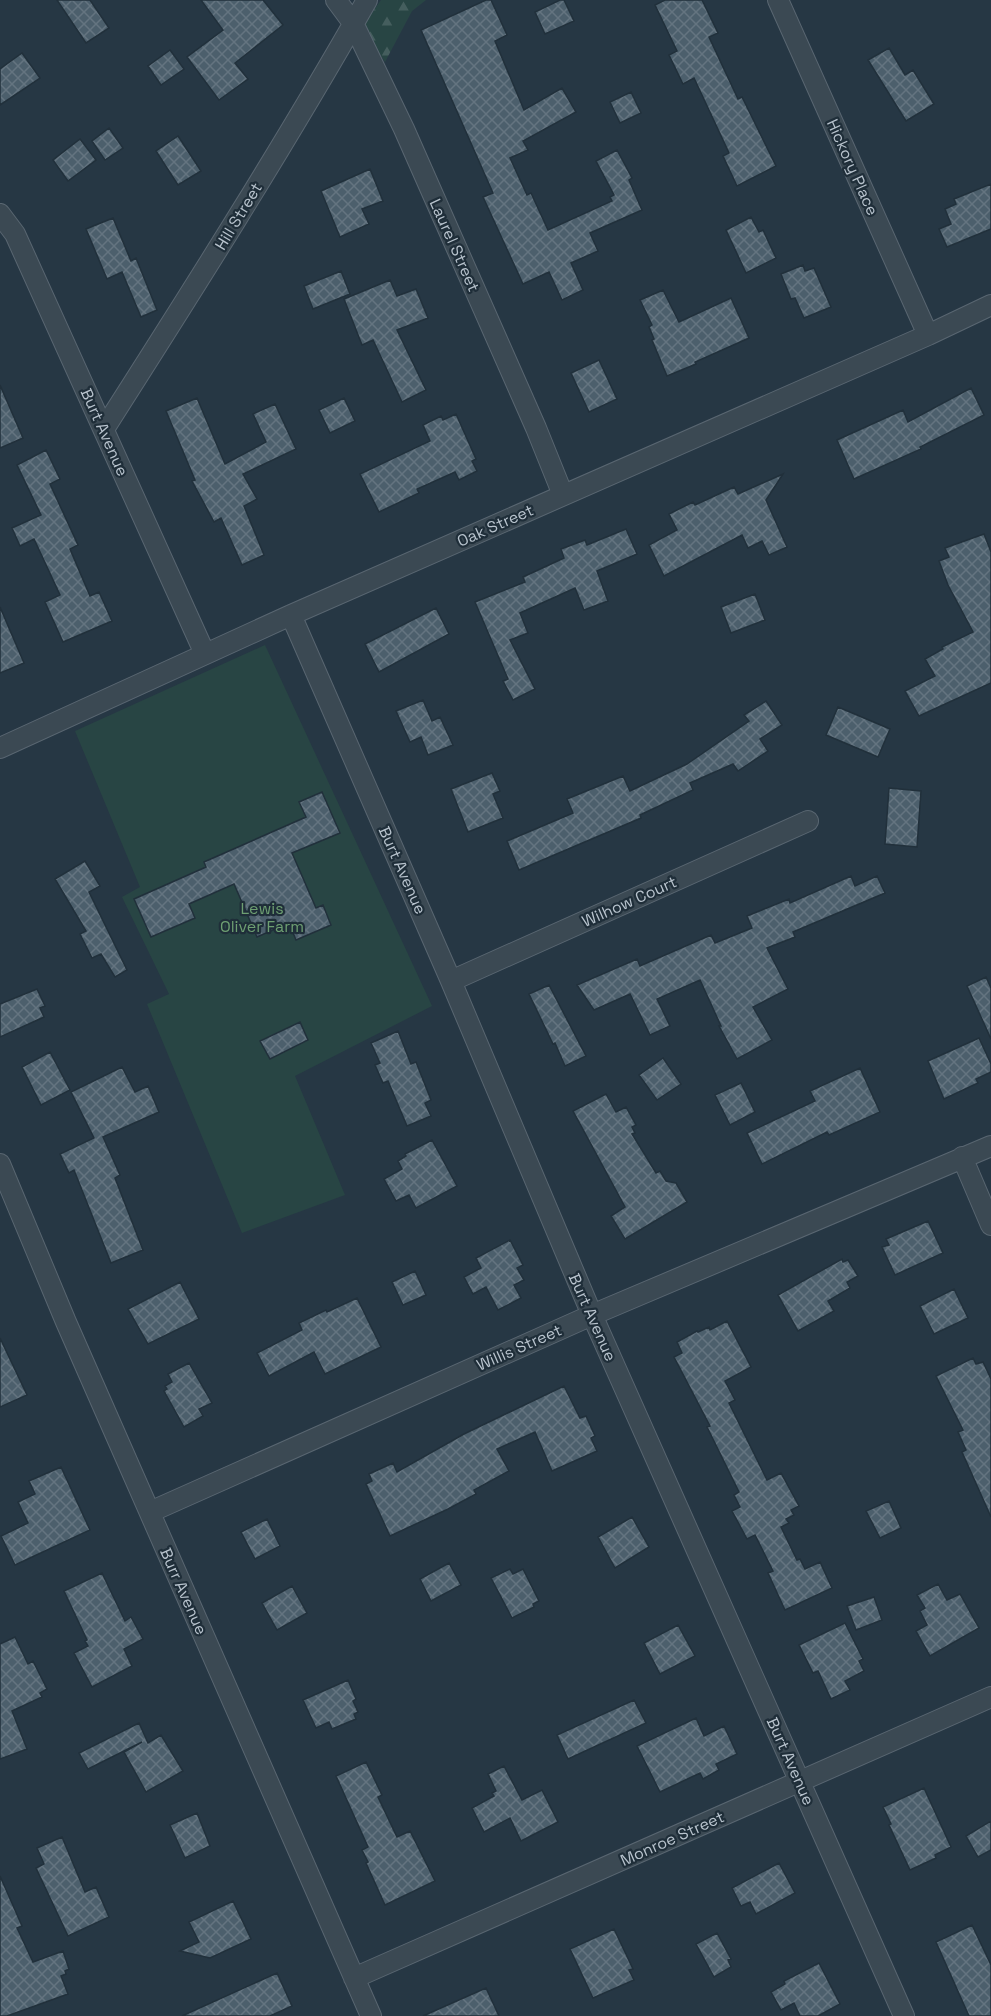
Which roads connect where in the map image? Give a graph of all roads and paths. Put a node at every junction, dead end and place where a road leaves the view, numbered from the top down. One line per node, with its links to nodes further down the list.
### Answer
1 (336, 0): 4 (street, Laurel Street)
2 (367, 0): 4 (street, Hill Street)
3 (778, 0): 7 (street, Hickory Place)
4 (353, 23): 8 (street, Hill Street); 9 (street, Laurel Street)
5 (0, 214): 8 (street, Burt Avenue)
6 (991, 305): 7 (street, Oak Street)
7 (928, 334): 9 (street, Oak Street)
8 (104, 429): 11 (street, Burt Avenue)
9 (563, 495): 10 (street, Oak Street)
10 (291, 615): 11 (street, Oak Street); 14 (street, Burt Avenue)
11 (205, 654): 12 (street, Oak Street)
12 (0, 748)
13 (808, 821): 14 (street, Wilhow Court)
14 (451, 981): 19 (street, Burt Avenue)
15 (991, 1146): 16 (street, Willis Street)
16 (962, 1157): 18 (street); 19 (street, Willis Street)
17 (0, 1164): 20 (street, Burr Avenue)
18 (991, 1225)
19 (591, 1315): 20 (street, Willis Street); 22 (street, Burt Avenue)
20 (150, 1512): 23 (street, Burr Avenue)
21 (991, 1697): 22 (street, Monroe Street)
22 (800, 1782): 23 (street, Monroe Street); 25 (street, Burt Avenue)
23 (354, 1978): 24 (street, Burr Avenue)
24 (370, 2016)
25 (904, 2016)

